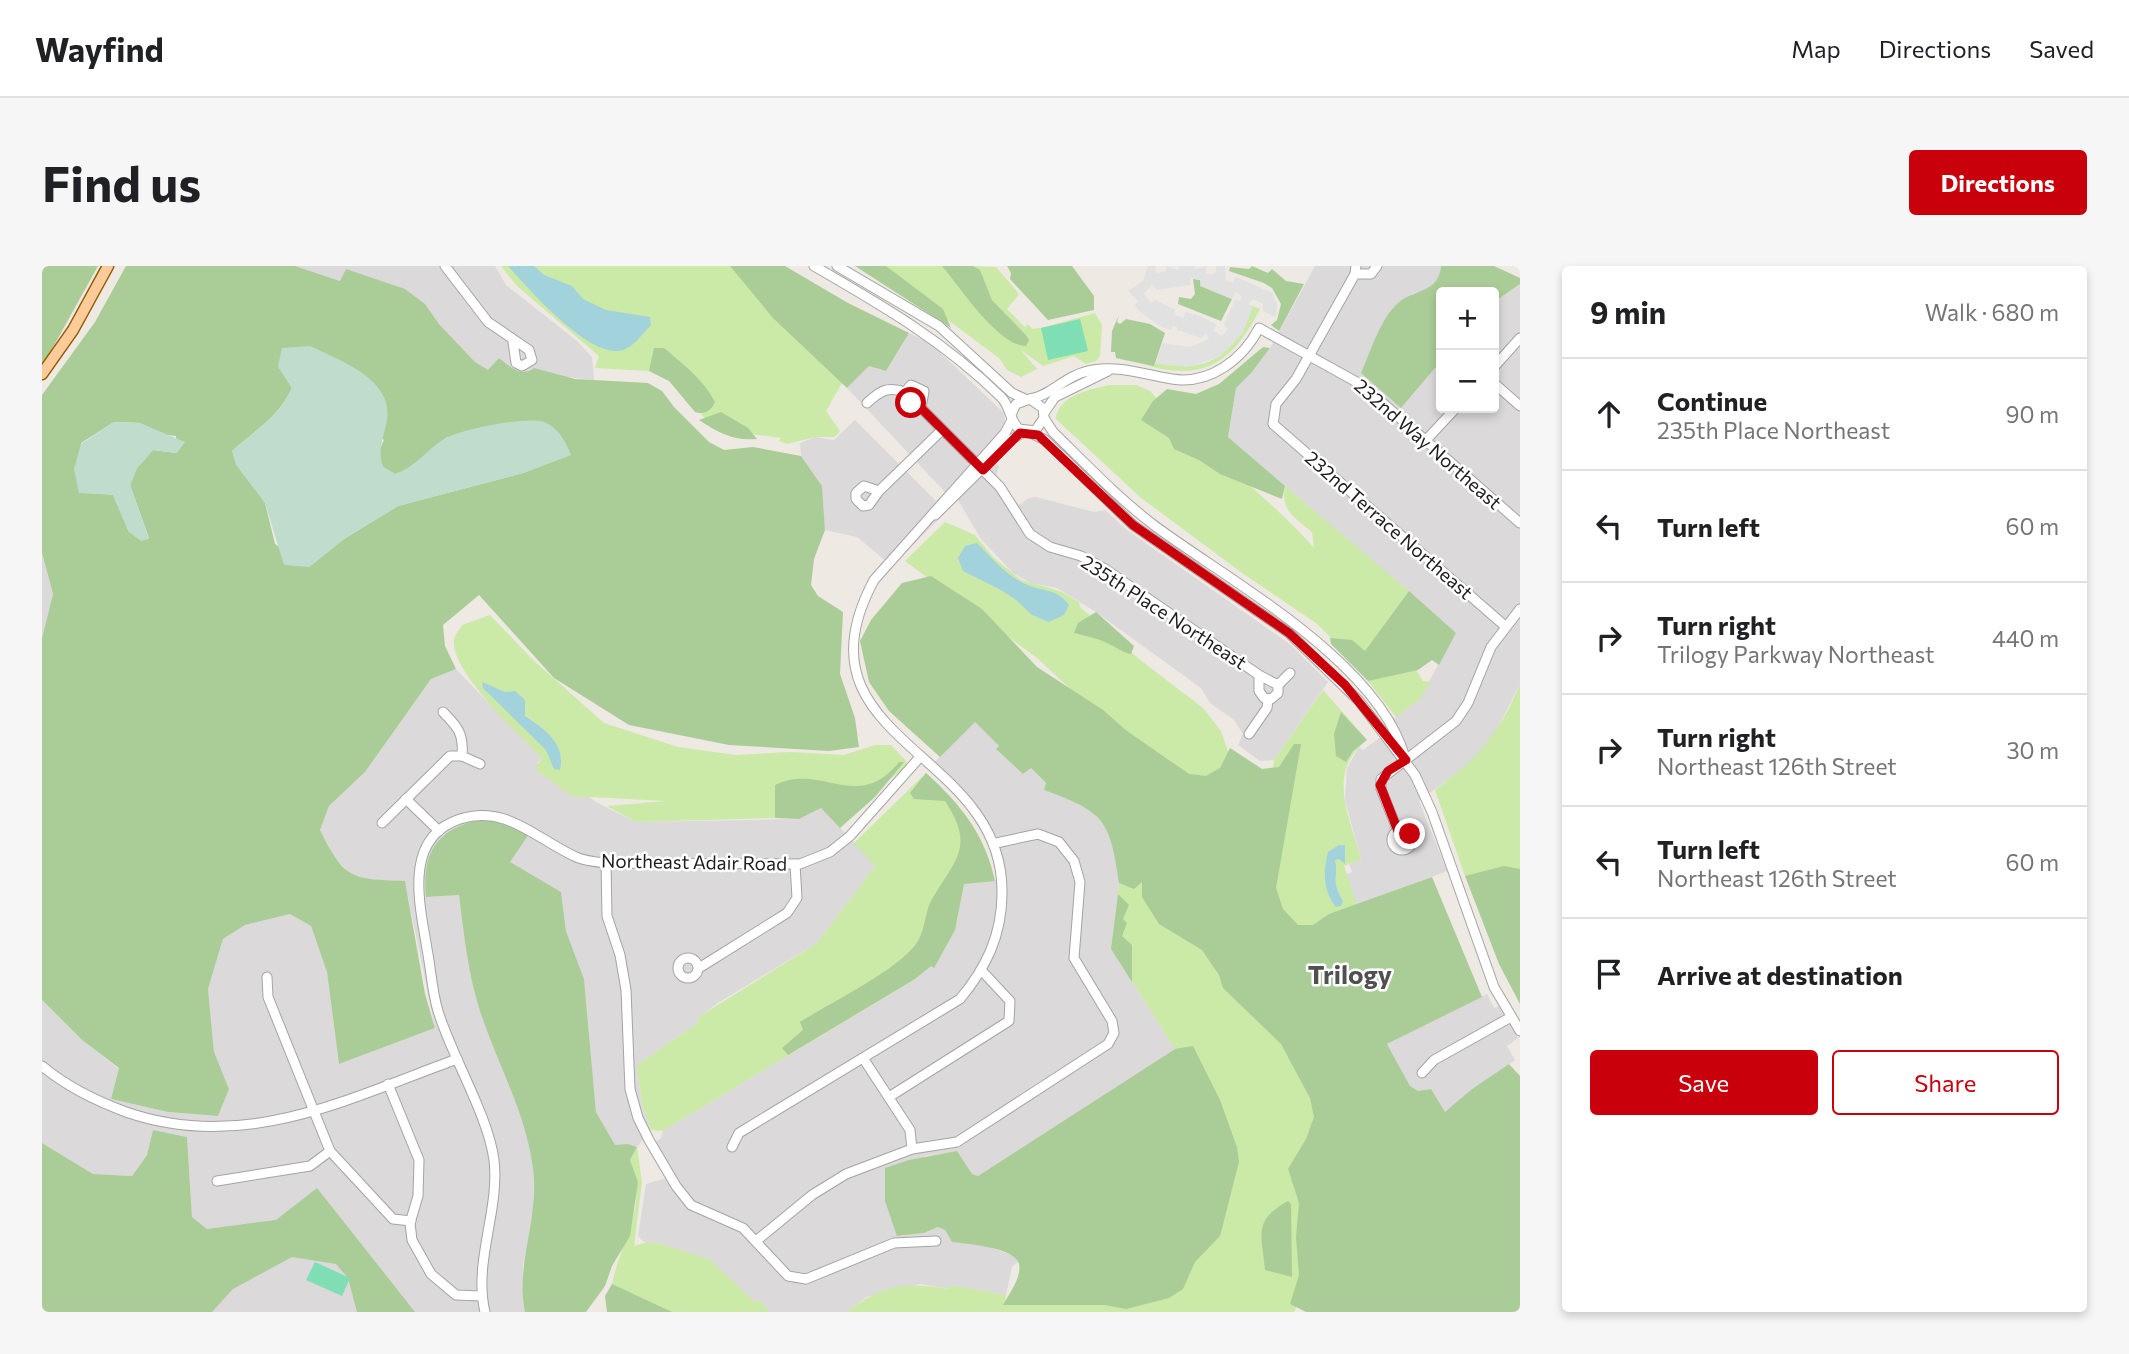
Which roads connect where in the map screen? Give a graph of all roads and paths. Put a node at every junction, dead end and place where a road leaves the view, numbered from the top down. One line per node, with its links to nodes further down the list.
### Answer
1 (445, 266): 8 (street)
2 (814, 266): 21 (street)
3 (837, 266): 15 (street)
4 (1377, 266): 6 (street)
5 (108, 267): 12 (main road)
6 (1355, 270): 9 (street)
7 (1520, 338): 10 (street)
8 (513, 342)
9 (1309, 355): 11 (street, 232nd Way Northeast); 24 (street, 232nd Way Northeast); 29 (street, 232nd Terrace Northeast)
10 (1499, 361)
11 (1108, 371): 15 (street); 20 (street)
12 (42, 374)
13 (1499, 387): 17 (street)
14 (905, 392): 16 (street); 18 (street, 235th Place Northeast); 18 (street, 235th Place Northeast)
15 (1028, 399): 20 (street); 21 (street)
16 (867, 403)
17 (1520, 406)
18 (921, 408): 22 (street, 235th Place Northeast)
19 (1451, 413): 24 (street)
20 (1044, 416): 23 (street); 38 (street)
21 (1012, 417): 23 (street); 25 (street)
22 (942, 430): 25 (street, 235th Place Northeast); 26 (street)
23 (1027, 432): 25 (street); 38 (street)
24 (1426, 440): 27 (street, 232nd Way Northeast)
25 (979, 467): 31 (street, 235th Place Northeast); 37 (street)
26 (879, 491)
27 (1520, 523)
28 (1520, 609): 29 (street)
29 (1504, 625): 38 (street)
30 (1290, 673): 32 (street)
31 (1259, 675): 32 (street, 235th Place Northeast); 33 (street, 235th Place Northeast)
32 (1278, 685): 33 (street)
33 (1268, 699): 35 (street)
34 (443, 712): 36 (street)
35 (1249, 734)
36 (462, 756): 39 (street); 40 (street)
37 (920, 757): 44 (street); 46 (street, Northeast Adair Road)
38 (1406, 760): 43 (street); 50 (street)
39 (480, 764)
40 (406, 799): 41 (street); 42 (street)
41 (382, 823)
42 (439, 831): 45 (street, Northeast Adair Road); 53 (street)
43 (1398, 831)
44 (996, 843): 48 (street); 60 (street)
45 (607, 863): 46 (street, Northeast Adair Road); 64 (street)
46 (795, 864): 47 (street)
47 (699, 968)
48 (982, 971): 52 (street); 57 (street)
49 (267, 977): 58 (street)
50 (1511, 1017): 51 (street); 55 (street)
51 (1520, 1031)
52 (863, 1058): 57 (street); 59 (street)
53 (457, 1059): 56 (street); 66 (street)
54 (42, 1066): 58 (street)
55 (1422, 1073)
56 (388, 1084): 58 (street); 63 (street)
57 (889, 1097): 60 (street)
58 (313, 1112): 61 (street)
59 (732, 1147)
60 (912, 1149): 64 (street)
61 (330, 1151): 62 (street); 63 (street)
62 (217, 1181)
63 (411, 1221): 66 (street)
64 (756, 1241): 65 (street)
65 (936, 1241)
66 (481, 1296): 67 (street)
67 (485, 1312)

